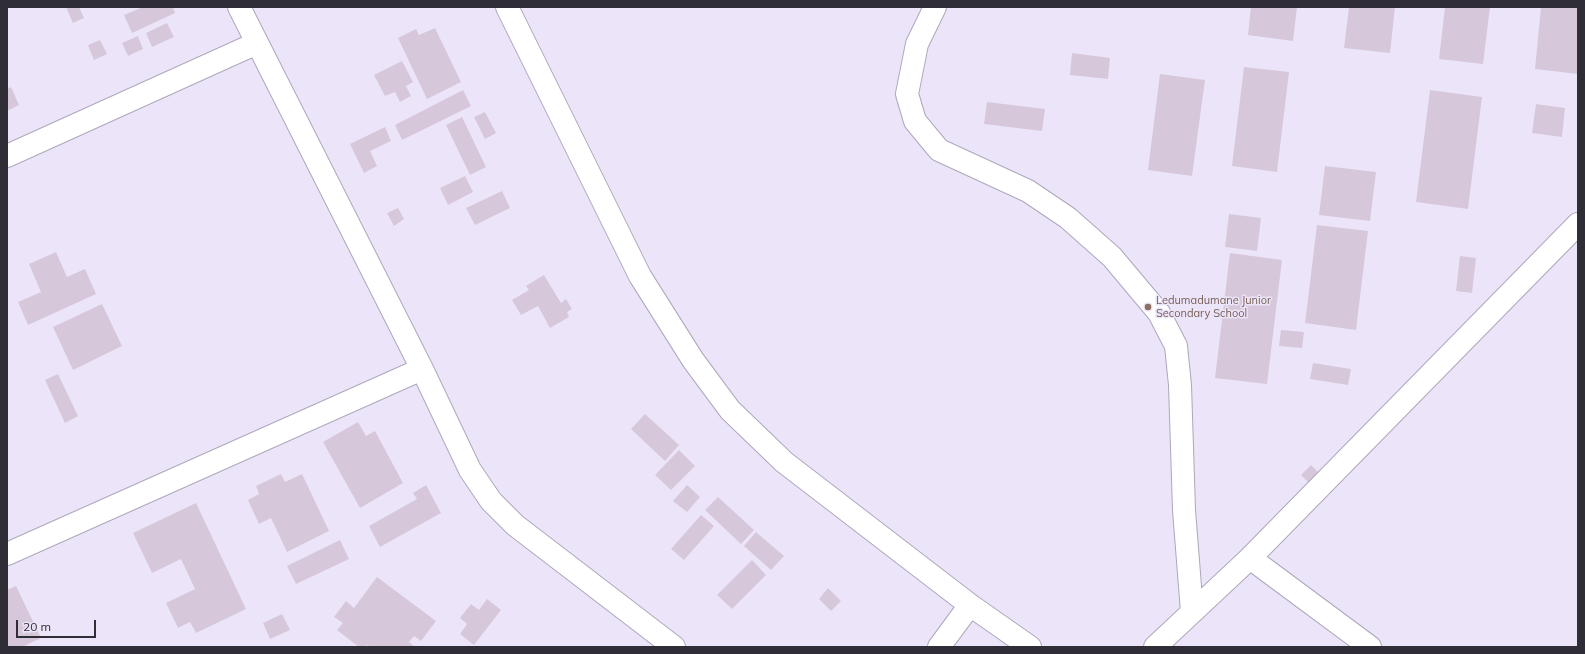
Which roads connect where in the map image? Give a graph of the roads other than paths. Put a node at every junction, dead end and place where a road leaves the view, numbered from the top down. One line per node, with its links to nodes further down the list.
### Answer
1 (239, 7): 4 (street)
2 (507, 7): 10 (street)
3 (935, 7): 11 (street)
4 (256, 43): 5 (street); 7 (street)
5 (7, 156)
6 (1578, 224): 9 (street)
7 (422, 369): 8 (street); 12 (street)
8 (7, 554)
9 (1250, 558): 11 (street); 16 (street)
10 (970, 605): 13 (street); 14 (street)
11 (1192, 612): 15 (street)
12 (668, 645)
13 (939, 647)
14 (1030, 647)
15 (1155, 647)
16 (1370, 647)

